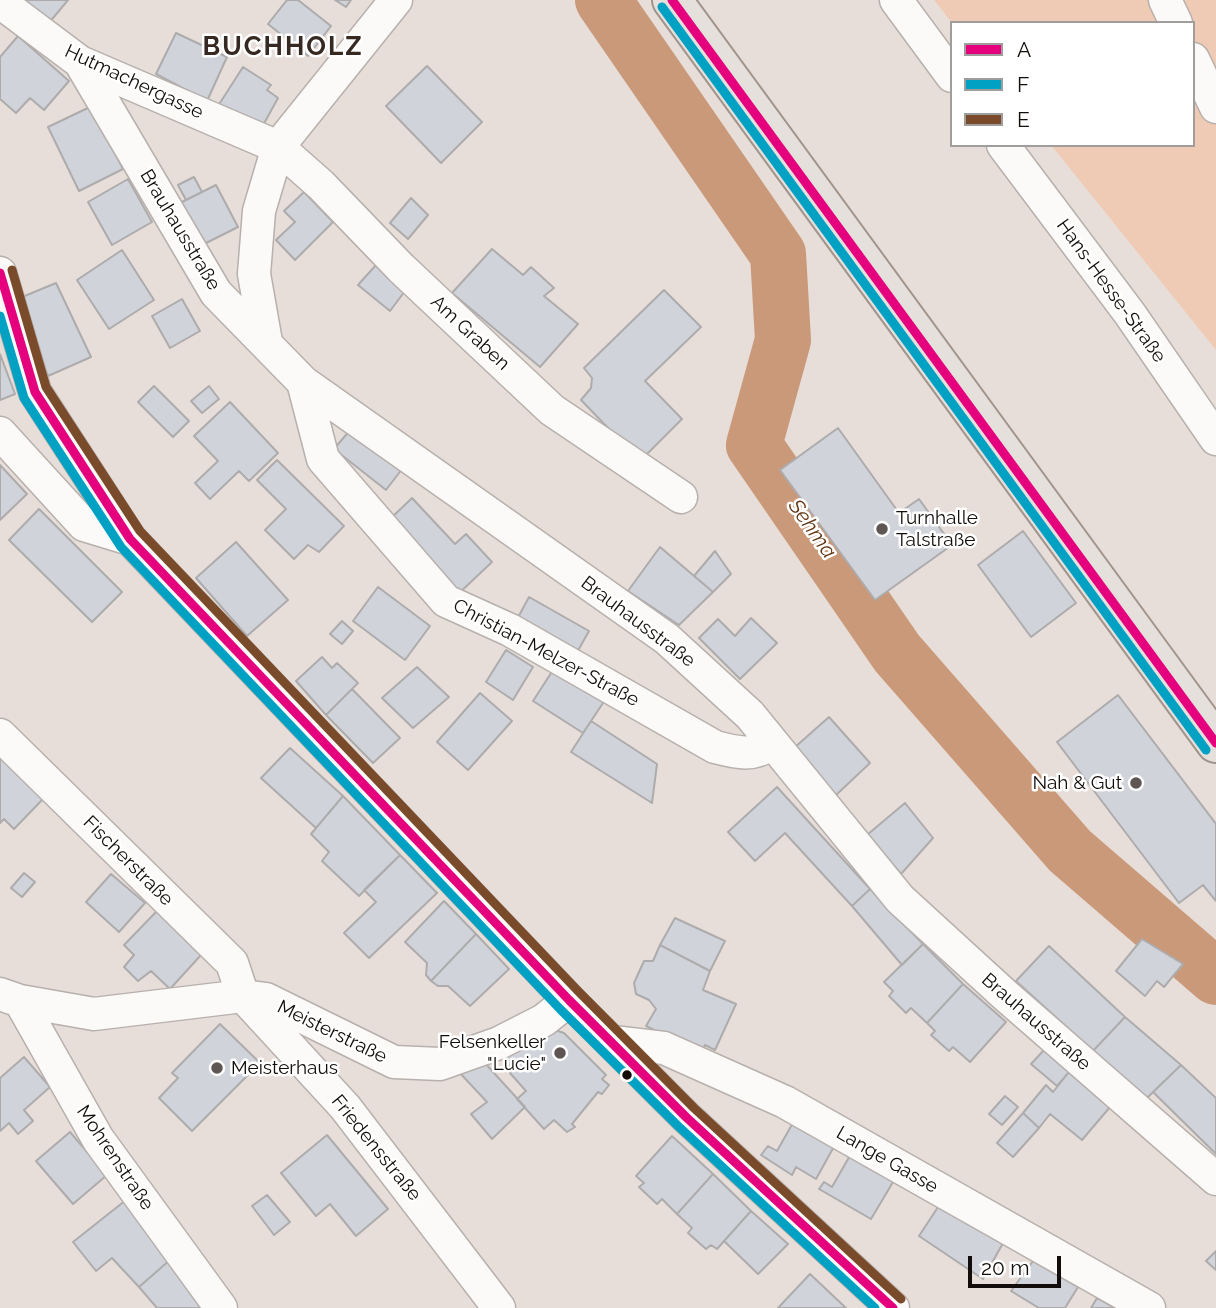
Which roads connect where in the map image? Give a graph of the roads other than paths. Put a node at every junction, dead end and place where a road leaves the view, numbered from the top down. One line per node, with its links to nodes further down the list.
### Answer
1 (396, 0): 11 (street)
2 (671, 0): 22 (main road)
3 (896, 0): 9 (street)
4 (1165, 0): 6 (street)
5 (0, 2): 7 (street, Hutmachergasse)
6 (1174, 21)
7 (80, 62): 11 (street, Hutmachergasse); 14 (street, Brauhausstraße)
8 (1195, 64): 10 (street)
9 (950, 73)
10 (1216, 107)
11 (278, 147): 14 (street); 18 (street, Am Graben)
12 (1005, 147): 17 (street, Hans-Hesse-Straße)
13 (0, 273): 19 (street)
14 (266, 342): 15 (street, Brauhausstraße)
15 (303, 382): 21 (street, Brauhausstraße); 21 (street, Christian-Melzer-Straße)
16 (0, 433): 19 (street)
17 (1216, 439)
18 (681, 497)
19 (130, 539): 25 (street)
20 (0, 735): 23 (street, Fischerstraße)
21 (772, 743): 27 (street, Brauhausstraße)
22 (1216, 743)
23 (243, 996): 24 (street, Meisterstraße); 25 (street, Meisterstraße); 29 (street, Friedensstraße)
24 (10, 998): 28 (street, Mohrenstraße)
25 (569, 1000): 26 (street)
26 (613, 1042): 30 (street); 31 (street, Lange Gasse)
27 (1216, 1178)
28 (221, 1308)
29 (499, 1308)
30 (893, 1308)
31 (1149, 1308)

